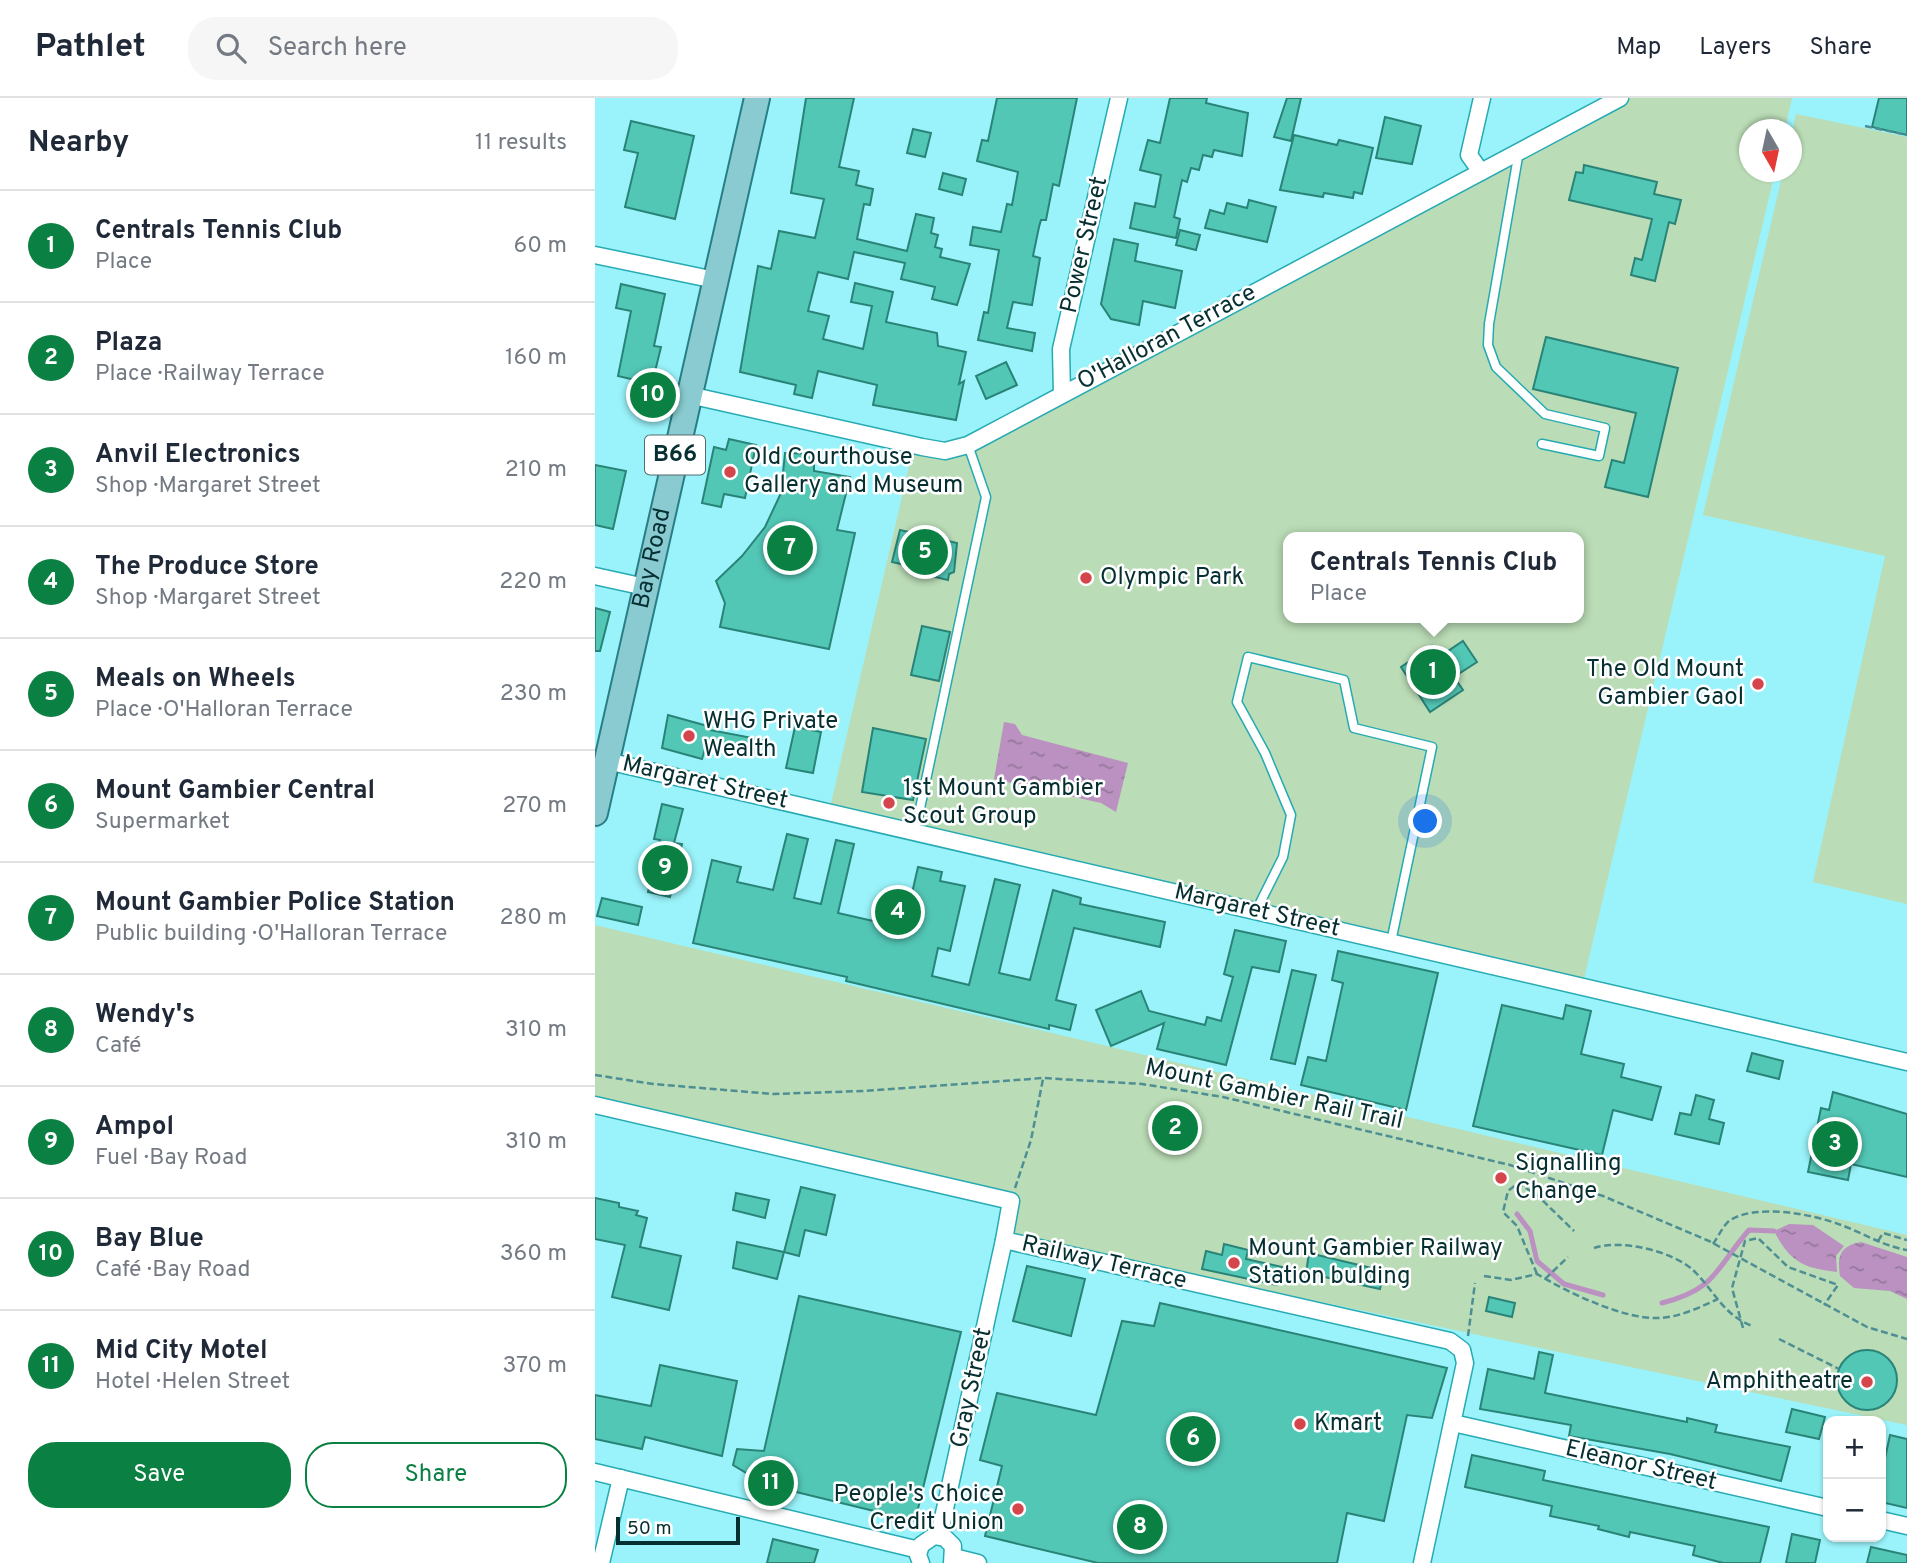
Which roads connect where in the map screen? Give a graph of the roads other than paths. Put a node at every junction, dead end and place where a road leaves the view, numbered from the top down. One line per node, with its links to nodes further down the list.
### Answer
1 (757, 98): 8 (main road, Bay Road / B66)
2 (1119, 98): 9 (street, Power Street)
3 (1482, 98): 6 (street)
4 (1620, 98): 5 (street, O'Halloran Terrace)
5 (1519, 151): 6 (street, O'Halloran Terrace); 11 (lane)
6 (1481, 172): 9 (street, O'Halloran Terrace)
7 (595, 254): 8 (street)
8 (715, 281): 10 (main road, Bay Road / B66)
9 (1062, 394): 12 (street, O'Halloran Terrace)
10 (689, 395): 12 (street, O'Halloran Terrace); 14 (main road, Bay Road / B66)
11 (1542, 444)
12 (968, 445): 17 (lane)
13 (595, 576): 14 (street)
14 (645, 587): 15 (main road, Bay Road / B66)
15 (607, 761): 16 (main road, Bay Road / B66); 17 (street, Margaret Street)
16 (595, 813)
17 (915, 832): 18 (street, Margaret Street)
18 (1256, 911): 19 (street, Margaret Street); 19 (lane)
19 (1391, 942): 20 (street, Margaret Street)
20 (1907, 1062)
21 (595, 1105): 22 (street, Railway Terrace)
22 (1004, 1240): 23 (street, Railway Terrace); 29 (street, Gray Street)
23 (1453, 1423): 26 (street, Eleanor Street); 34 (street)
24 (595, 1472): 25 (street)
25 (621, 1478): 30 (street); 32 (street)
26 (1823, 1507)
27 (1886, 1521): 28 (street)
28 (1907, 1526)
29 (939, 1536): 30 (street); 31 (street)
30 (920, 1556)
31 (953, 1560): 33 (street)
32 (601, 1563)
33 (978, 1563)
34 (1422, 1563)

